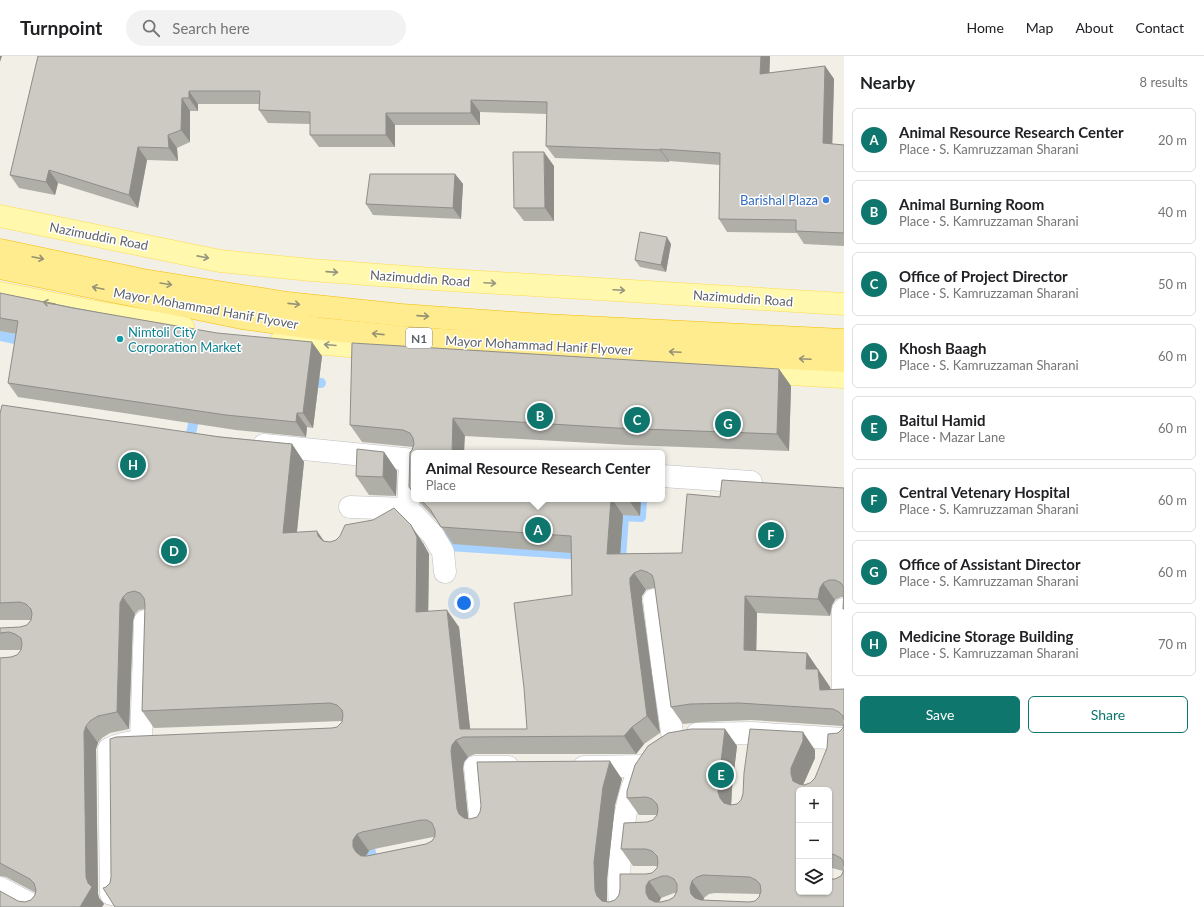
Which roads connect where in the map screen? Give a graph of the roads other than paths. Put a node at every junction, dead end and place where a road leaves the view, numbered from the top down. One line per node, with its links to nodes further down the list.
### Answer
1 (0, 216): 5 (main road, Nazimuddin Road, one-way to 5)
2 (0, 250): 8 (highway, Mayor Mohammad Hanif Flyover / N1, one-way to 8)
3 (0, 268): 9 (highway, Mayor Mohammad Hanif Flyover / N1, one-way to 3)
4 (0, 293): 6 (main road, one-way to 4)
5 (844, 304)
6 (199, 330)
7 (229, 335): 10 (main road, one-way to 7)
8 (844, 340)
9 (844, 361)
10 (844, 377)
11 (242, 442): 12 (street)
12 (411, 460)
13 (411, 472): 17 (street)
14 (665, 476): 15 (street)
15 (774, 484)
16 (350, 507): 17 (street)
17 (408, 508): 18 (street); 19 (street)
18 (369, 528)
19 (445, 572)
20 (654, 600): 24 (street)
21 (844, 609): 23 (street)
22 (145, 621): 27 (street)
23 (843, 695)
24 (673, 739): 25 (street); 29 (street)
25 (836, 739): 28 (street)
26 (164, 740): 27 (street)
27 (141, 742): 34 (street)
28 (827, 761)
29 (643, 766): 31 (street); 36 (street)
30 (531, 767): 32 (street)
31 (563, 767)
32 (481, 824)
33 (0, 888): 35 (street)
34 (111, 894)
35 (36, 907)
36 (620, 907)

